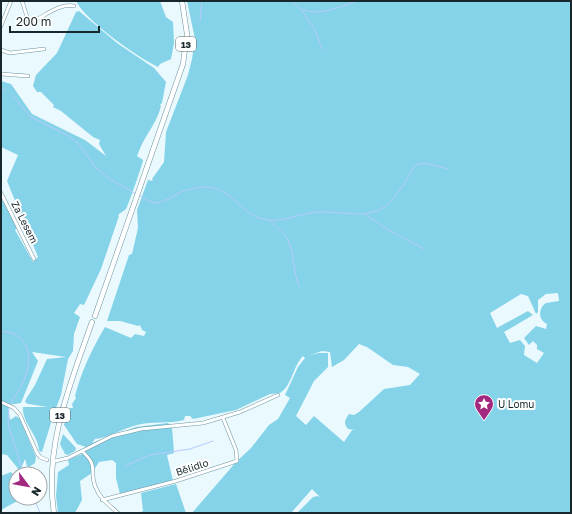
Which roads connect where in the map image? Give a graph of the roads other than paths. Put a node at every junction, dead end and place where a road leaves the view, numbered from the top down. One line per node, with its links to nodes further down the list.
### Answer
1 (11, 1): 5 (street)
2 (22, 1): 3 (street)
3 (73, 1)
4 (182, 1): 12 (main road, 13)
5 (1, 26)
6 (44, 48): 7 (street)
7 (1, 50)
8 (1, 74): 9 (street)
9 (28, 76)
10 (1, 193): 11 (street, Za Lesem)
11 (34, 258)
12 (94, 316)
13 (92, 322): 21 (main road, 13)
14 (278, 395): 16 (street)
15 (1, 402): 18 (street)
16 (224, 418): 17 (street); 20 (street, Bělidlo)
17 (83, 452): 19 (street); 20 (street)
18 (47, 460)
19 (55, 461)
20 (102, 500): 22 (street)
21 (54, 513)
22 (118, 513)

